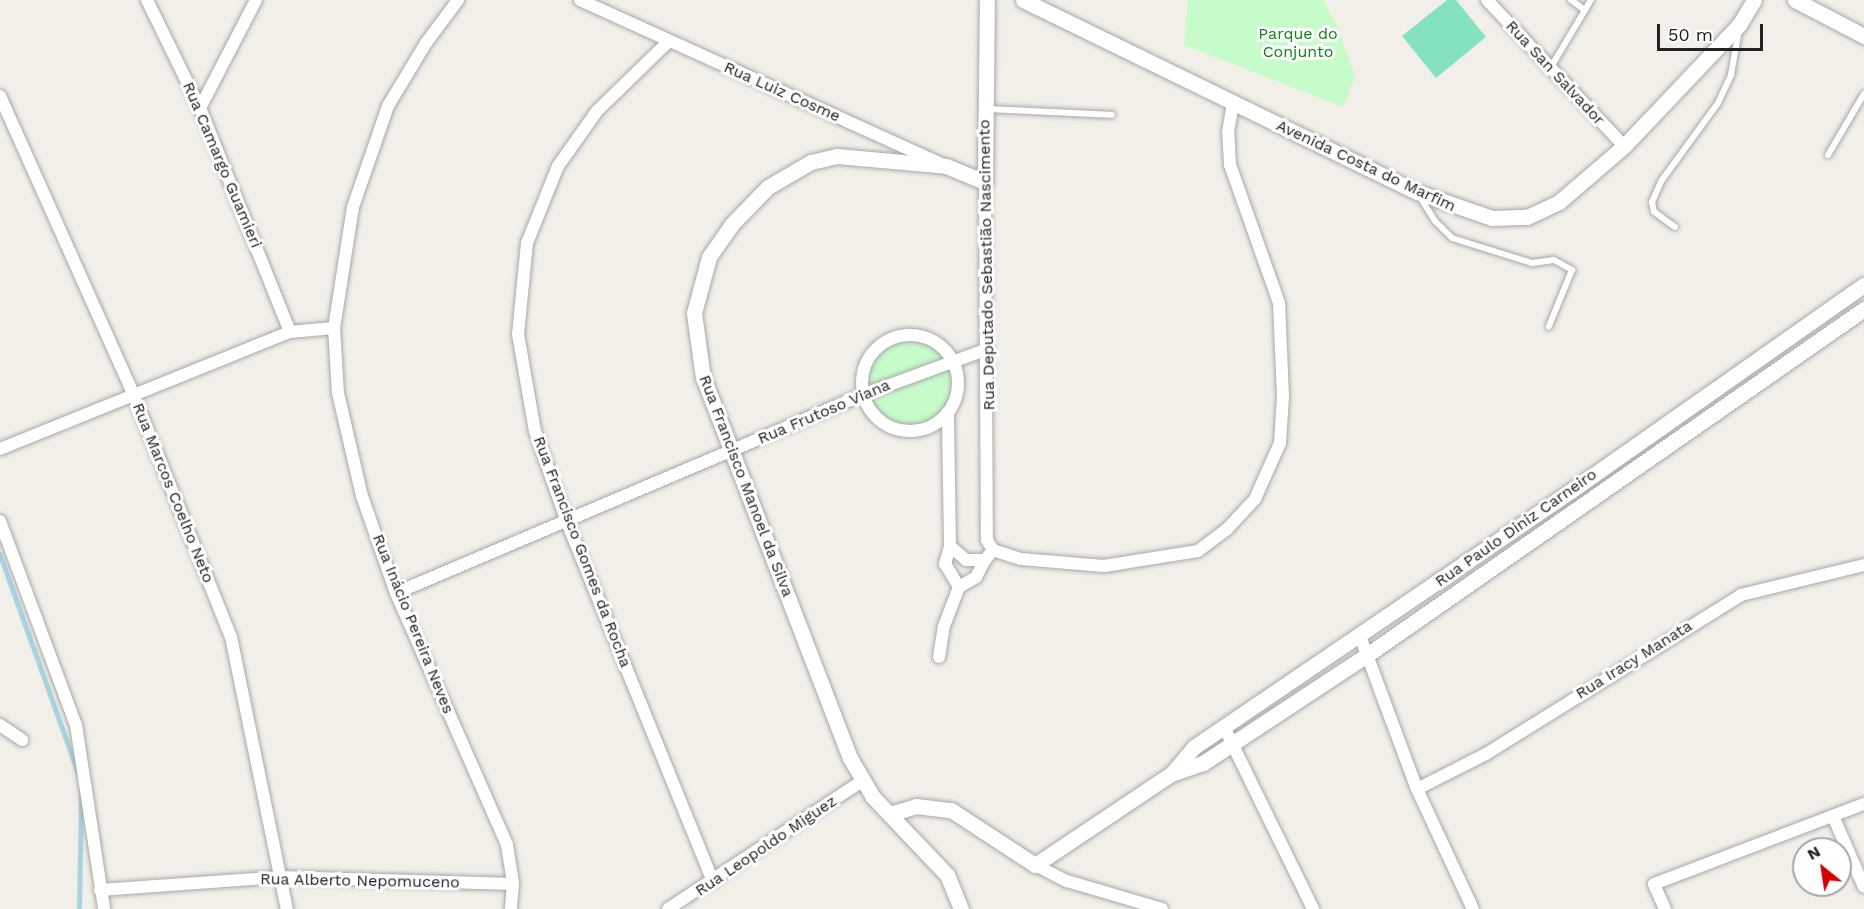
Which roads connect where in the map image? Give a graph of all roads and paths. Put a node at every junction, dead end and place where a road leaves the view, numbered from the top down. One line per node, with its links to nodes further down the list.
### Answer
1 (147, 0): 20 (street, Rua Camargo Guamieri)
2 (256, 0): 20 (street)
3 (458, 0): 32 (street, Rua Inácio Pereira Neves)
4 (580, 0): 15 (street, Rua Luiz Cosme)
5 (987, 0): 21 (street, Rua Deputado Sebastião Nascimento)
6 (1023, 0): 19 (street, Avenida Costa do Marfim)
7 (1487, 0): 16 (street, Rua San Salvador)
8 (1571, 0): 12 (lane)
9 (1591, 0): 12 (lane)
10 (1754, 0): 13 (street, Avenida Costa do Marfim)
11 (1795, 0): 14 (street)
12 (1585, 10): 16 (lane)
13 (1739, 25): 23 (street, Avenida Costa do Marfim); 28 (lane)
14 (1864, 36)
15 (669, 41): 25 (street, Rua Luiz Cosme); 44 (street, Rua Francisco Gomes da Rocha)
16 (1550, 68): 23 (street, Rua San Salvador)
17 (1864, 94): 24 (lane)
18 (0, 96): 37 (street, Rua Marcos Coelho Neto)
19 (1233, 104): 27 (street, Avenida Costa do Marfim); 46 (street)
20 (200, 108): 33 (street, Rua Camargo Guamieri)
21 (986, 109): 22 (lane); 26 (street, Rua Deputado Sebastião Nascimento)
22 (1112, 115)
23 (1624, 146): 27 (street, Avenida Costa do Marfim)
24 (1828, 155)
25 (946, 166): 26 (street, Rua Luiz Cosme); 40 (street, Rua Francisco Manoel da Silva)
26 (985, 182): 34 (street, Rua Deputado Sebastião Nascimento)
27 (1417, 192): 31 (lane)
28 (1675, 227)
29 (1864, 285): 41 (street, Rua Paulo Diniz Carneiro)
30 (1864, 309): 42 (street, Rua Paulo Diniz Carneiro)
31 (1549, 326)
32 (334, 328): 33 (street); 49 (street, Rua Inácio Pereira Neves)
33 (290, 332): 37 (street)
34 (988, 349): 35 (street, Rua Frutoso Viana); 46 (street, Rua Deputado Sebastião Nascimento)
35 (953, 359): 36 (street, Rua Frutoso Viana); 36 (street); 38 (street)
36 (862, 395): 38 (street); 40 (street, Rua Frutoso Viana)
37 (134, 396): 39 (street); 64 (street, Rua Marcos Coelho Neto)
38 (948, 412): 45 (street)
39 (0, 449)
40 (732, 450): 44 (street, Rua Frutoso Viana); 58 (street, Rua Francisco Manoel da Silva)
41 (1572, 490): 42 (street); 50 (street, Rua Paulo Diniz Carneiro)
42 (1582, 507): 51 (street, Rua Paulo Diniz Carneiro)
43 (0, 521): 68 (street)
44 (567, 522): 49 (street, Rua Frutoso Viana); 65 (street, Rua Francisco Gomes da Rocha)
45 (950, 546): 46 (street); 48 (street)
46 (989, 555): 48 (street)
47 (1864, 565): 59 (street, Rua Iracy Manata)
48 (959, 587): 52 (street)
49 (396, 593): 66 (street, Rua Inácio Pereira Neves)
50 (1360, 636): 51 (street); 54 (street, Rua Paulo Diniz Carneiro)
51 (1367, 655): 56 (street, Rua Paulo Diniz Carneiro); 59 (street)
52 (939, 657)
53 (0, 725): 55 (street)
54 (1224, 727): 56 (street); 57 (street, Rua Paulo Diniz Carneiro)
55 (22, 740)
56 (1232, 744): 57 (street, Rua Paulo Diniz Carneiro); 75 (street)
57 (1171, 774): 63 (street, Rua Paulo Diniz Carneiro)
58 (862, 781): 61 (street, Rua Francisco Manoel da Silva); 65 (street, Rua Leopoldo Miguez)
59 (1417, 789): 76 (street)
60 (1864, 804): 62 (street)
61 (890, 814): 63 (street); 73 (street, Rua Francisco Manoel da Silva)
62 (1833, 816): 67 (street); 77 (street)
63 (1035, 865): 74 (street)
64 (280, 877): 66 (street, Rua Alberto Nepomuceno); 68 (street, Rua Alberto Nepomuceno); 70 (street, Rua Marcos Coelho Neto)
65 (713, 882): 72 (street, Rua Leopoldo Miguez)
66 (513, 884): 71 (street, Rua Inácio Pereira Neves)
67 (1864, 887)
68 (100, 890): 69 (street)
69 (104, 909)
70 (287, 909)
71 (511, 909)
72 (668, 909)
73 (961, 909)
74 (1162, 909)
75 (1313, 909)
76 (1473, 909)
77 (1665, 909)

